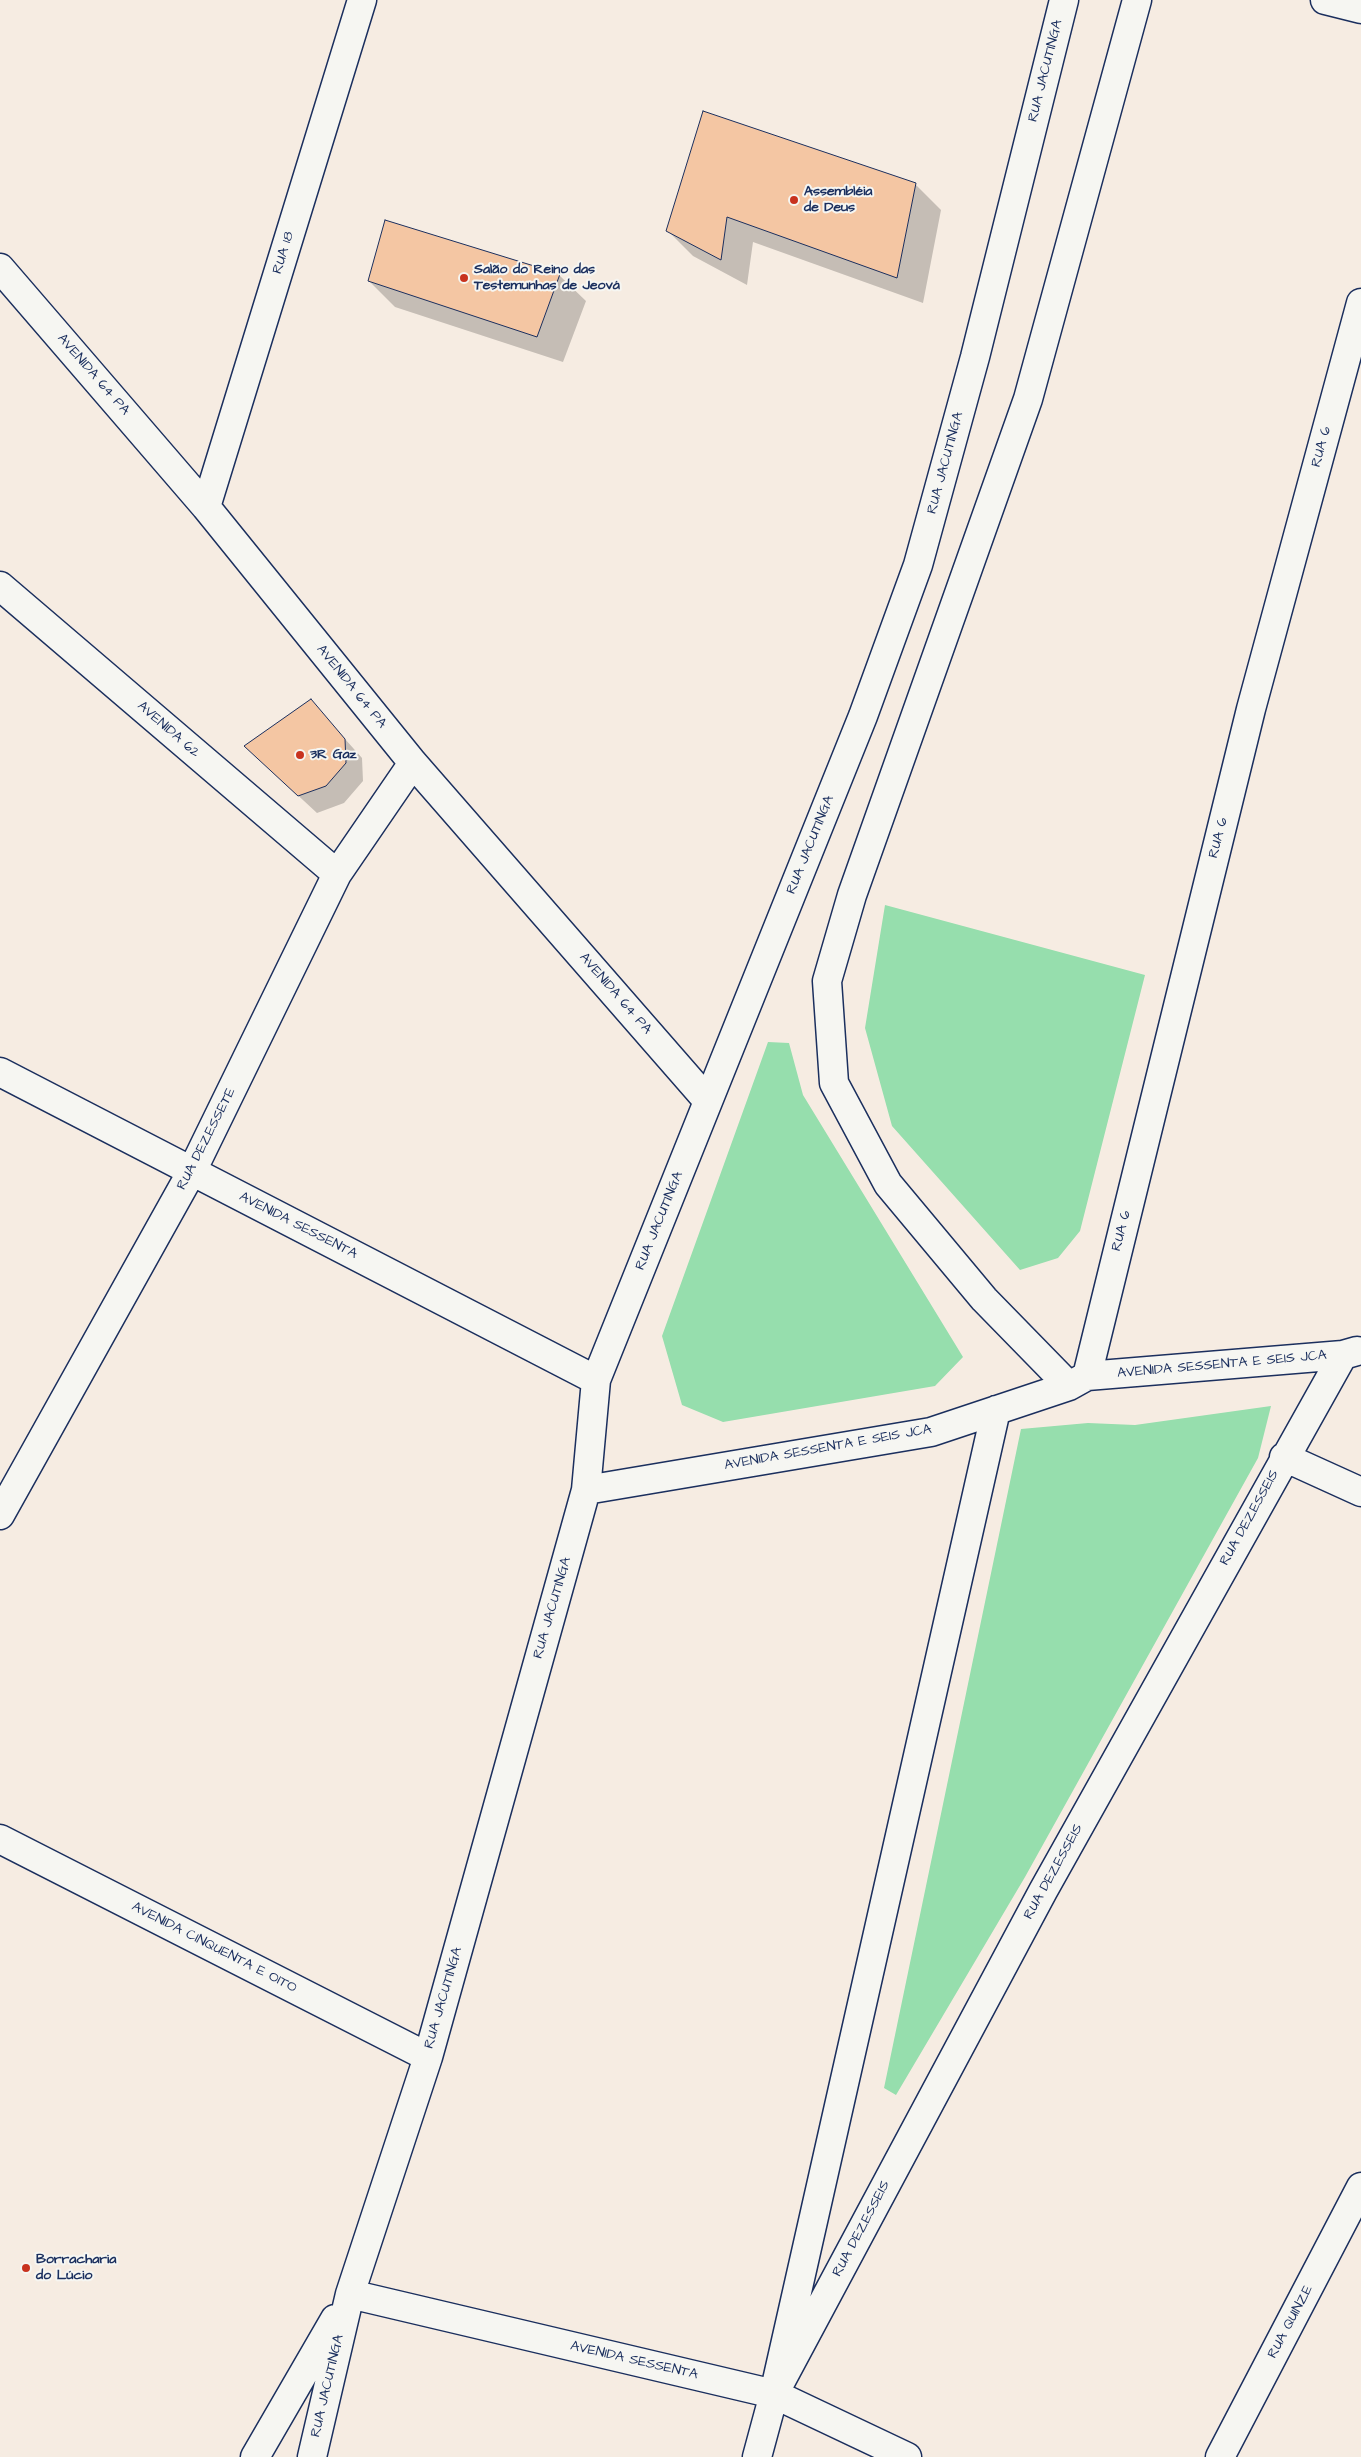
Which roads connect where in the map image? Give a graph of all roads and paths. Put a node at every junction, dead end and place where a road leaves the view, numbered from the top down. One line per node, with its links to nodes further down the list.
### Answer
1 (362, 0): 8 (street, RUA 18)
2 (1064, 0): 13 (street, RUA JACUTINGA)
3 (1137, 0): 17 (street)
4 (1325, 0): 5 (street)
5 (1361, 9)
6 (0, 268): 8 (street, AVENIDA 64 PA)
7 (1361, 303): 17 (street, RUA 6)
8 (206, 507): 10 (street, AVENIDA 64 PA)
9 (0, 586): 11 (street, AVENIDA 62)
10 (413, 763): 11 (street, RUA DEZESSETE); 13 (street, AVENIDA 64 PA)
11 (337, 874): 14 (street, RUA DEZESSETE)
12 (0, 1072): 14 (street, AVENIDA SESSENTA)
13 (708, 1101): 16 (street, RUA JACUTINGA)
14 (192, 1171): 16 (street, AVENIDA SESSENTA); 22 (street, RUA DEZESSETE)
15 (1352, 1353): 17 (street, AVENIDA SESSENTA E SEIS JCA); 19 (street, RUA DEZESSEIS)
16 (596, 1380): 20 (street, RUA JACUTINGA)
17 (1078, 1381): 18 (street, AVENIDA SESSENTA E SEIS JCA)
18 (996, 1410): 20 (street, AVENIDA SESSENTA E SEIS JCA); 27 (street, RUA DEZESSEIS)
19 (1284, 1458): 21 (street); 27 (street, RUA DEZESSEIS)
20 (586, 1490): 24 (street, RUA JACUTINGA)
21 (1361, 1492)
22 (0, 1515)
23 (0, 1839): 24 (street, AVENIDA CINQUENTA E OITO)
24 (428, 2057): 26 (street, RUA JACUTINGA)
25 (1361, 2187): 32 (street, RUA QUINZE)
26 (350, 2294): 27 (street, AVENIDA SESSENTA); 28 (street); 29 (street, RUA JACUTINGA)
27 (774, 2394): 30 (street, RUA DEZESSEIS); 31 (street, AVENIDA SESSENTA)
28 (255, 2457)
29 (312, 2457)
30 (757, 2457)
31 (907, 2457)
32 (1220, 2457)

